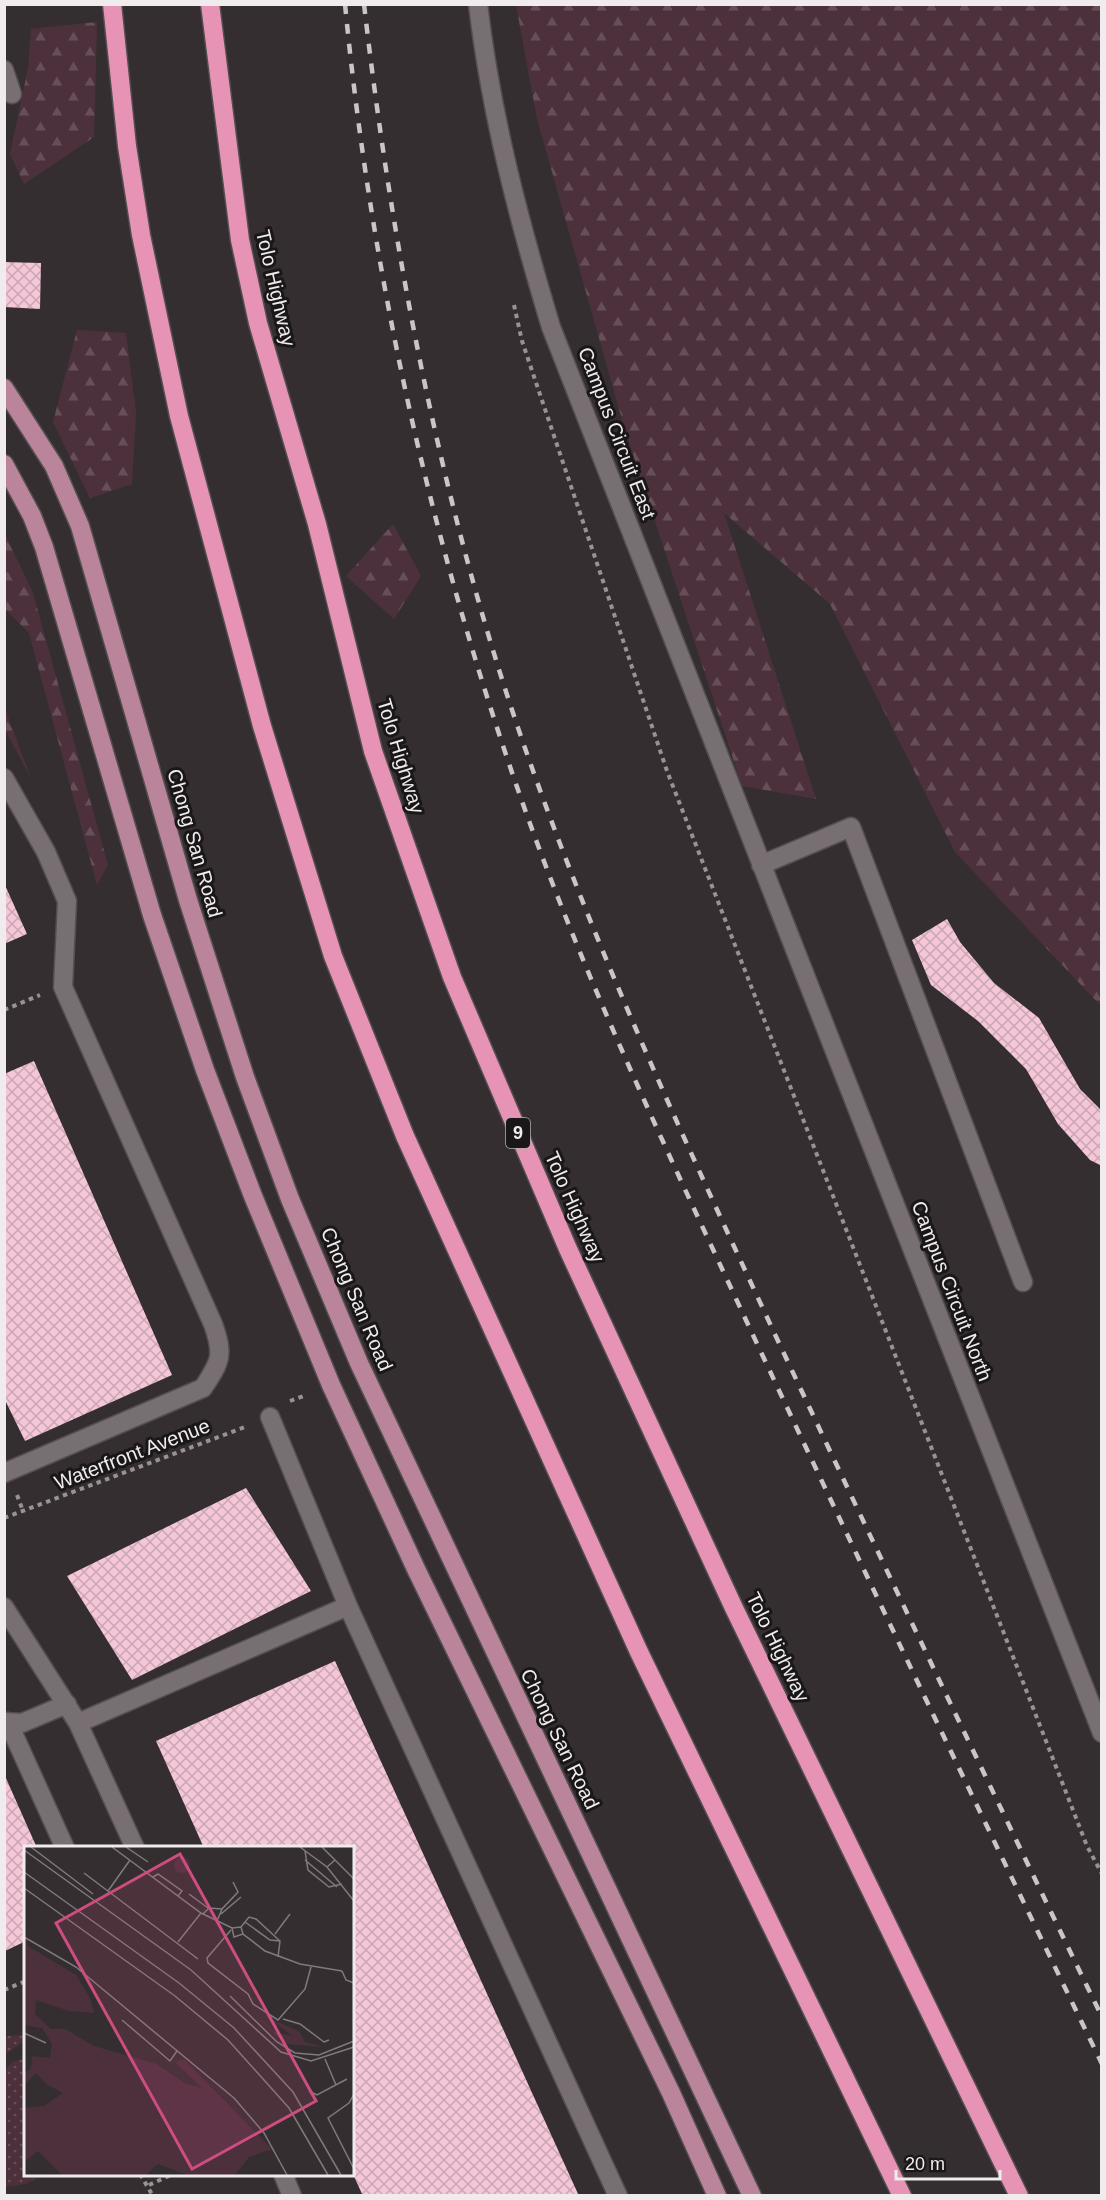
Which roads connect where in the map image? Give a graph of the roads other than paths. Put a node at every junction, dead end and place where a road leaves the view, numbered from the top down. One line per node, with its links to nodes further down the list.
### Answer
1 (112, 4): 26 (highway)
2 (210, 4): 27 (highway, Tolo Highway / 9)
3 (478, 4): 9 (street, Campus Circuit East)
4 (4, 70): 5 (street)
5 (12, 94)
6 (4, 388): 25 (main road, Chong San Road)
7 (4, 464): 24 (main road)
8 (4, 778): 12 (street)
9 (761, 865): 10 (street); 18 (street, Campus Circuit North)
10 (1023, 1282)
11 (270, 1417): 13 (street)
12 (4, 1473)
13 (348, 1606): 17 (street); 23 (street)
14 (4, 1607): 15 (street)
15 (67, 1704): 16 (street); 17 (street)
16 (6, 1722): 19 (street)
17 (78, 1723): 20 (street)
18 (1101, 1733)
19 (64, 1846)
20 (134, 1846)
21 (283, 2176): 22 (street)
22 (292, 2196)
23 (618, 2196)
24 (717, 2196)
25 (752, 2196)
26 (902, 2196)
27 (1019, 2196)

